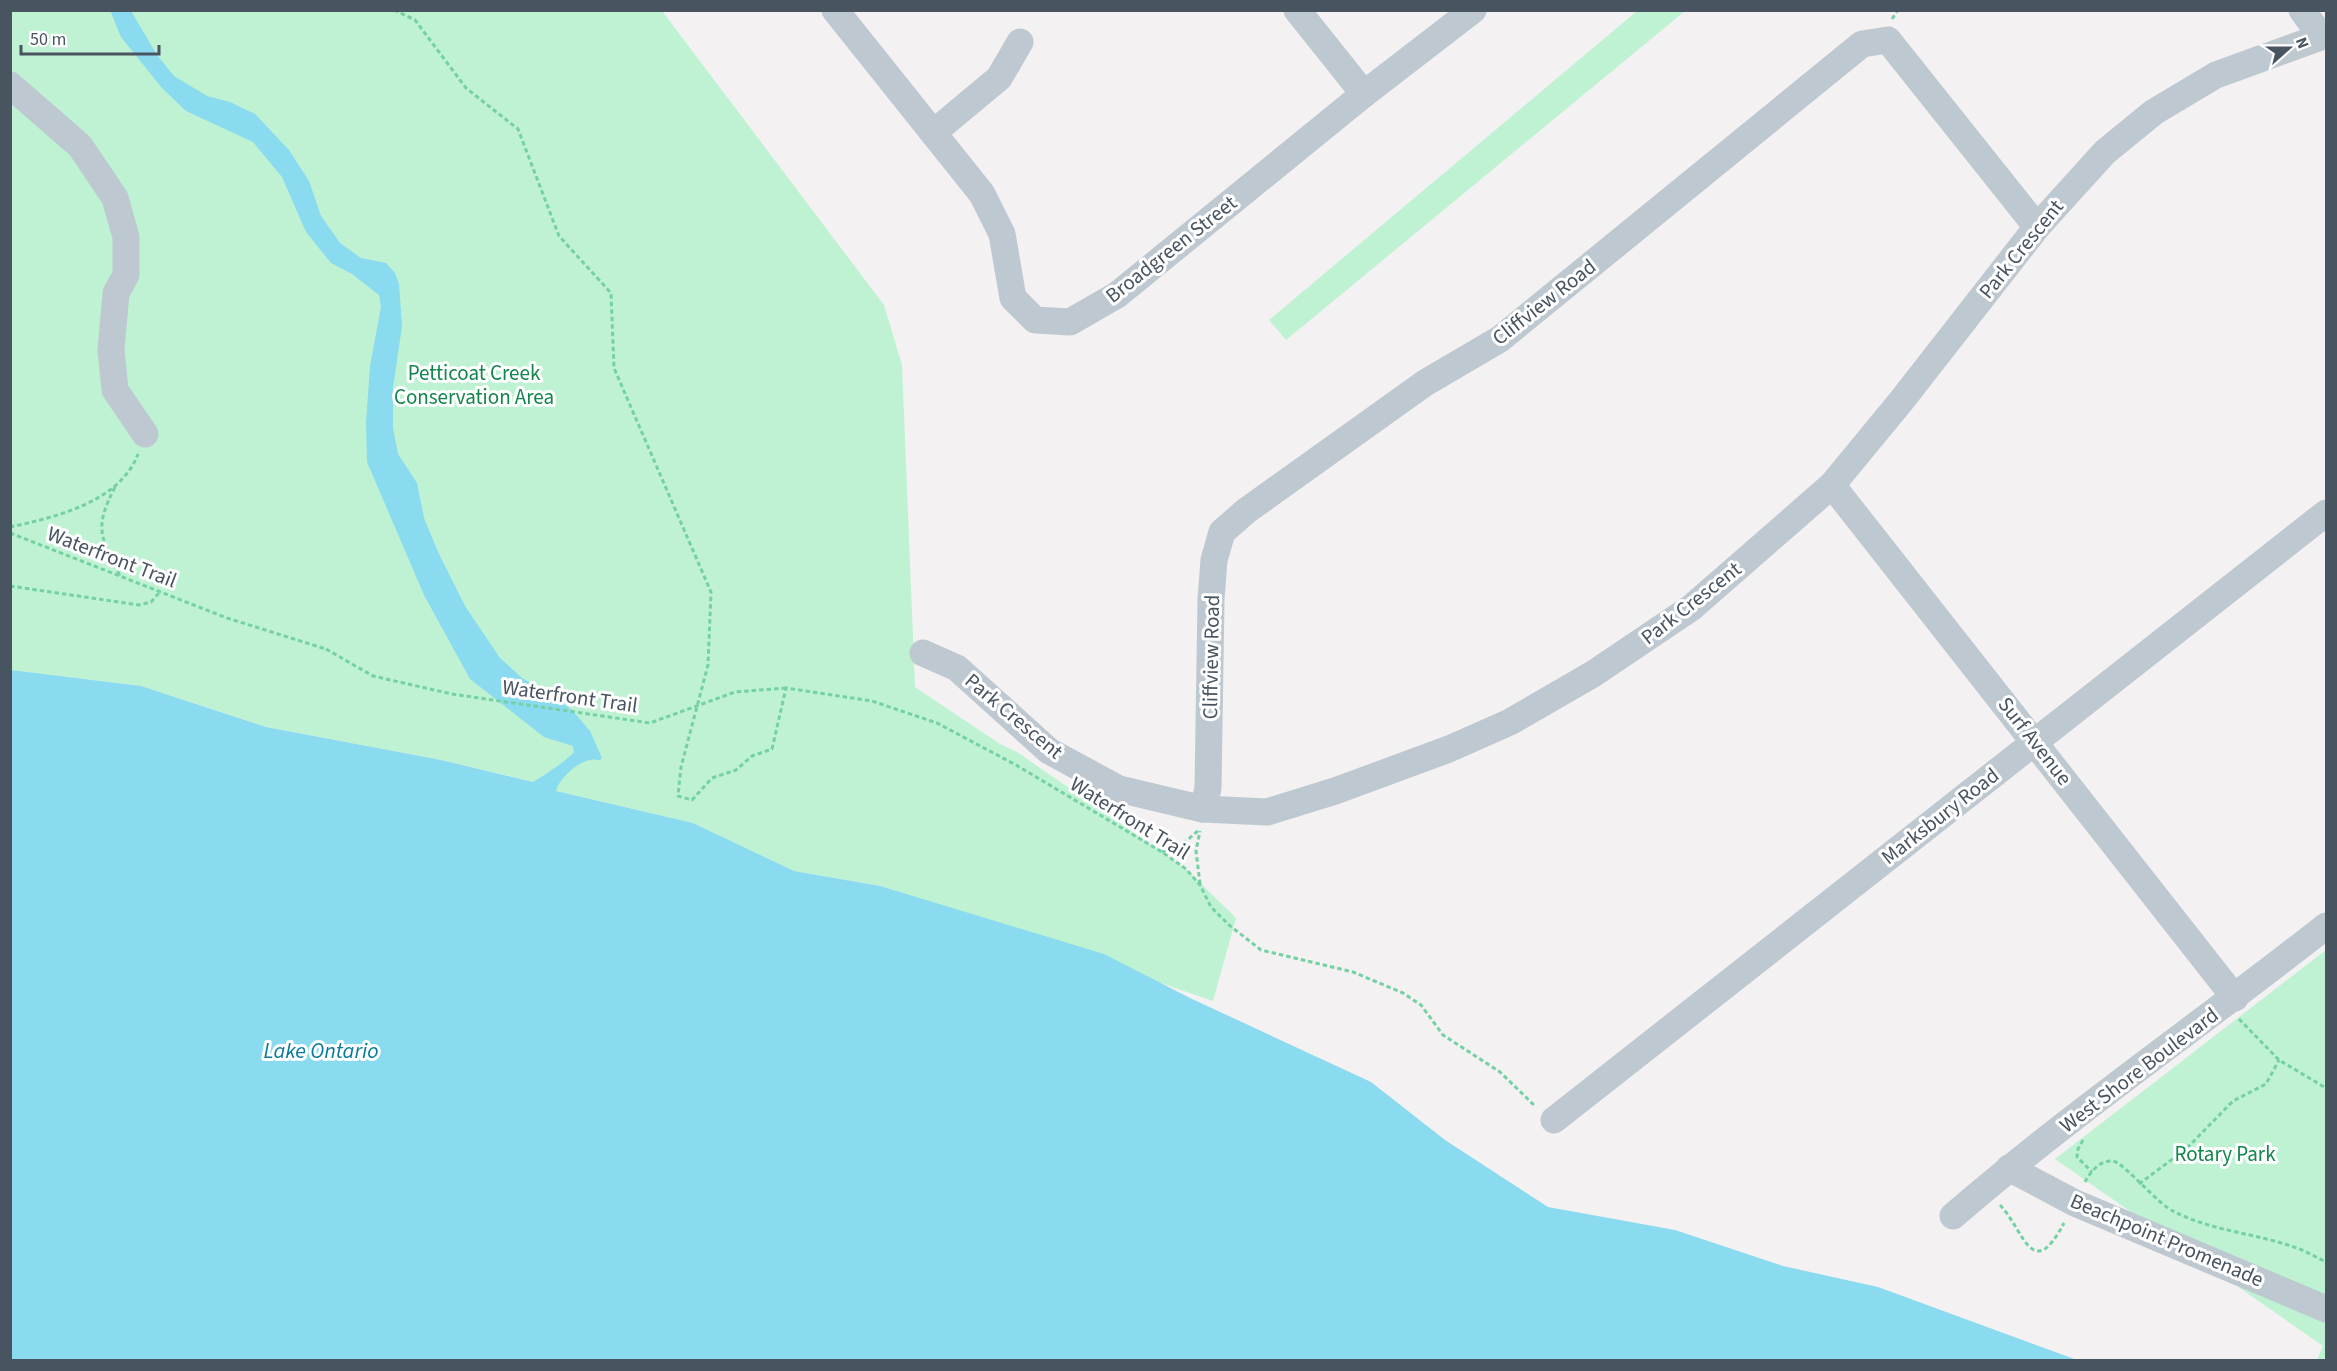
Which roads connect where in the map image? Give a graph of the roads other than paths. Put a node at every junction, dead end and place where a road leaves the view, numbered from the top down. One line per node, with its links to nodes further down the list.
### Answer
1 (835, 10): 9 (street, Broadgreen Street)
2 (1297, 10): 8 (street)
3 (1473, 10): 8 (street, Broadgreen Street)
4 (2302, 10): 5 (street)
5 (2324, 35): 10 (street, Park Crescent)
6 (1020, 42): 9 (street)
7 (10, 85): 11 (street)
8 (1364, 94): 9 (street, Broadgreen Street)
9 (933, 134)
10 (2037, 227): 12 (street, Park Crescent); 16 (street, Cliffview Road)
11 (145, 435)
12 (1832, 485): 15 (street, Surf Avenue); 16 (street, Park Crescent)
13 (2326, 513): 15 (street, Marksbury Road)
14 (923, 653): 16 (street, Park Crescent)
15 (2036, 742): 18 (street, Surf Avenue); 19 (street, Marksbury Road)
16 (1202, 819)
17 (2326, 926): 18 (street, West Shore Boulevard)
18 (2230, 1002): 20 (street, West Shore Boulevard)
19 (1554, 1120)
20 (2009, 1168): 21 (street, West Shore Boulevard); 22 (street, Beachpoint Promenade)
21 (1953, 1216)
22 (2326, 1309)

